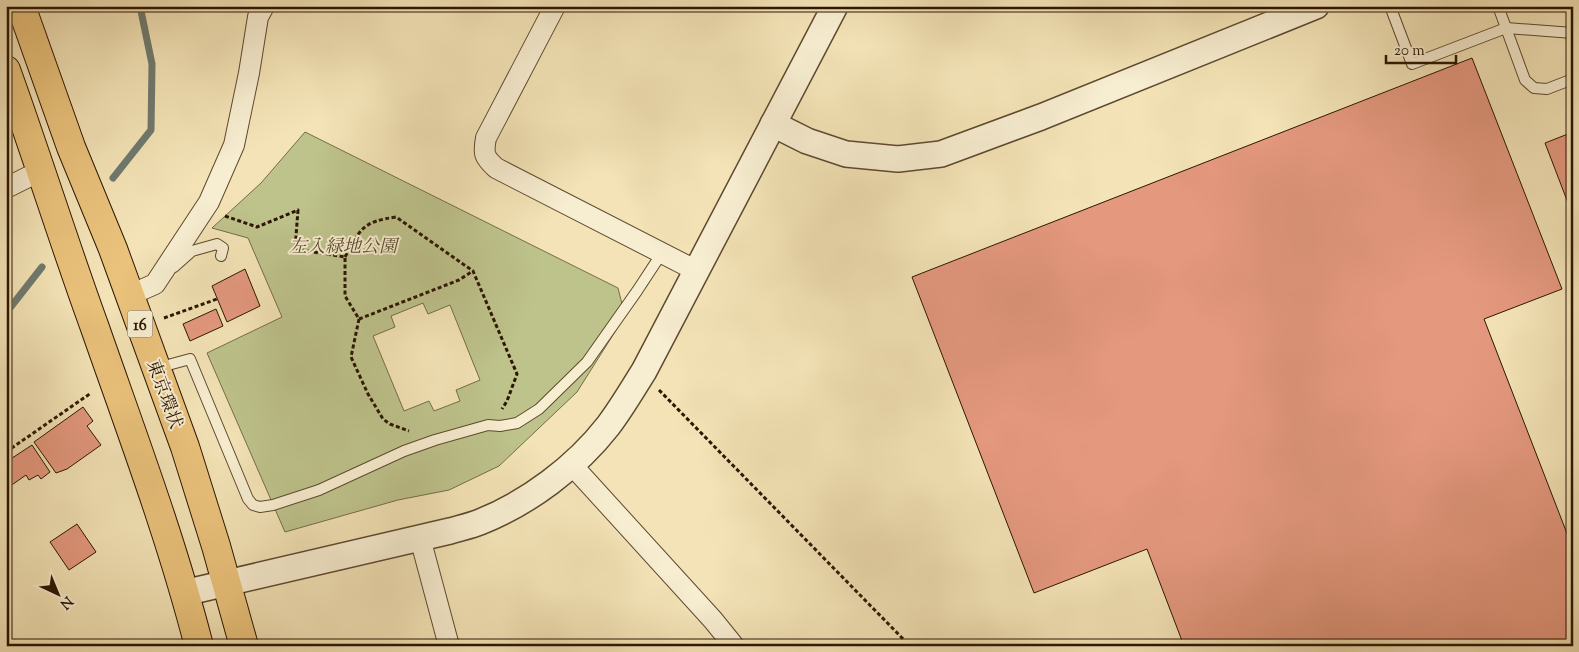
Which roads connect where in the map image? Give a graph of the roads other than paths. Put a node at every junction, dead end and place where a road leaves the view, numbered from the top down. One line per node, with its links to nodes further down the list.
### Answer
1 (21, 6): 19 (highway, 東京環状 / 16)
2 (264, 6): 18 (street)
3 (555, 6): 15 (street)
4 (834, 6): 12 (street)
5 (1316, 6): 12 (street)
6 (1390, 6): 8 (lane)
7 (1498, 6): 8 (lane)
8 (1506, 28): 9 (lane); 11 (lane)
9 (1573, 33)
10 (6, 70): 13 (highway)
11 (1573, 78)
12 (773, 124): 17 (street)
13 (42, 170): 14 (street); 24 (highway)
14 (6, 188)
15 (662, 253): 17 (street); 20 (lane)
16 (222, 256): 18 (lane)
17 (697, 270): 21 (street)
18 (155, 284): 19 (street)
19 (130, 295): 20 (highway, 東京環状 / 16)
20 (156, 368): 23 (highway, 東京環状 / 16)
21 (571, 464): 22 (street); 28 (street)
22 (420, 538): 23 (street); 27 (street)
23 (227, 582): 24 (street); 26 (highway, 東京環状 / 16)
24 (184, 593): 25 (highway)
25 (198, 646)
26 (244, 646)
27 (449, 646)
28 (734, 646)

